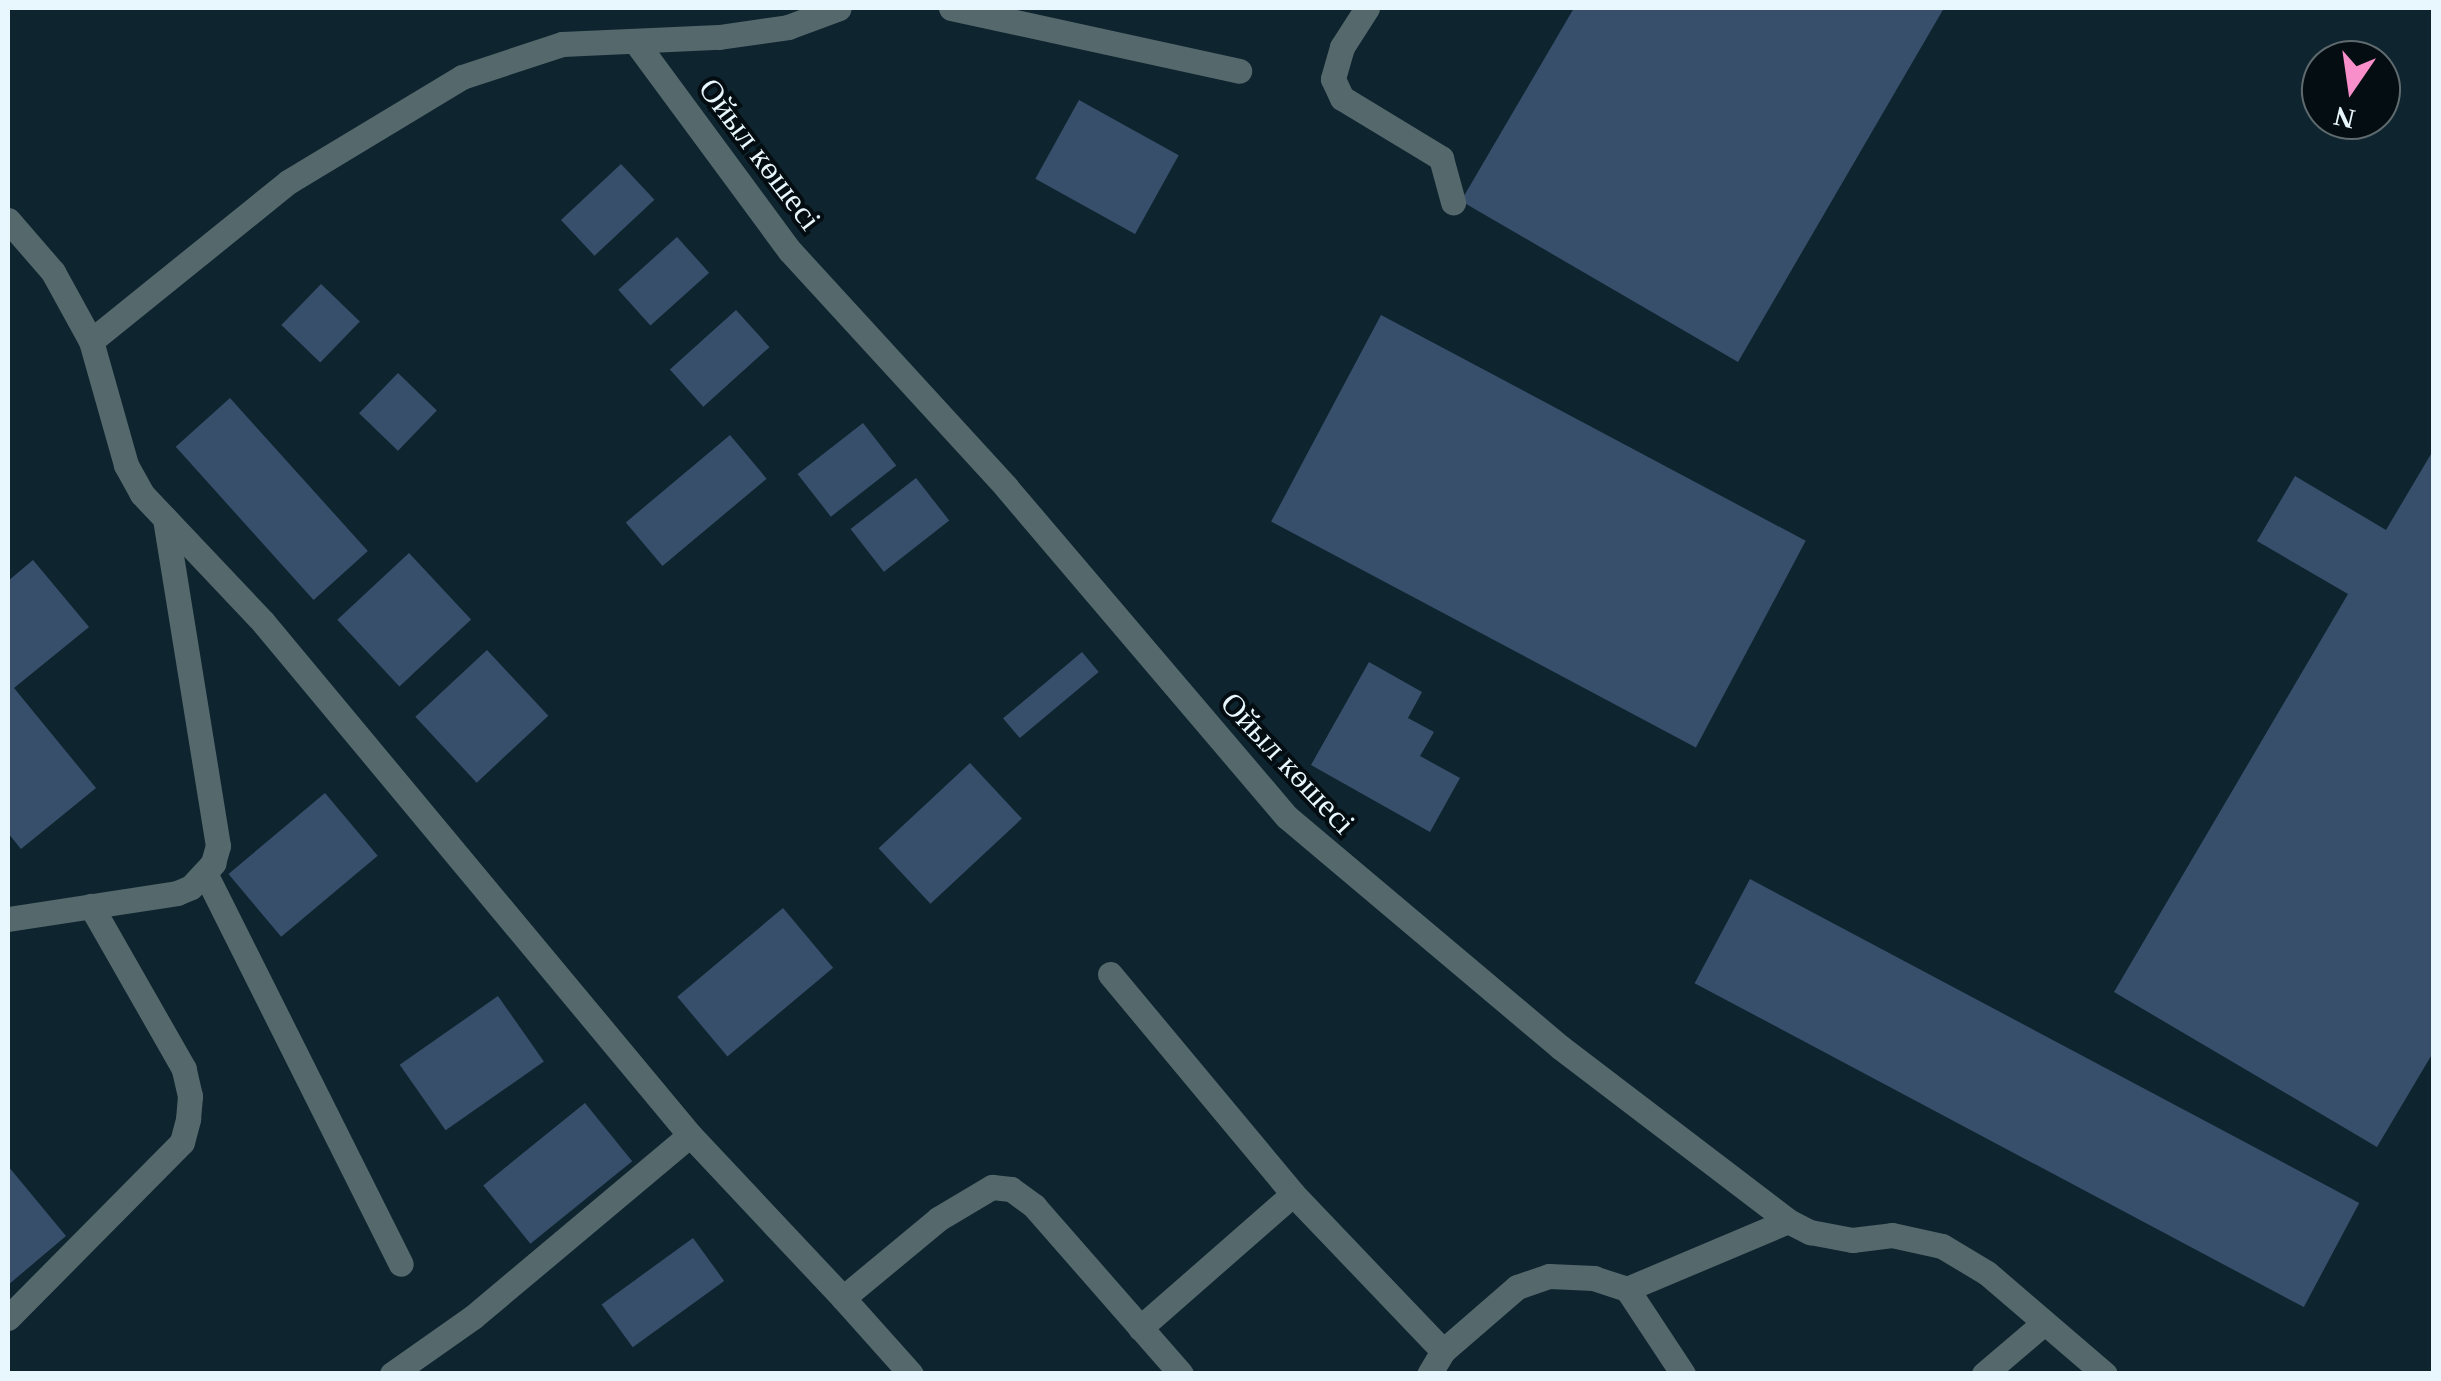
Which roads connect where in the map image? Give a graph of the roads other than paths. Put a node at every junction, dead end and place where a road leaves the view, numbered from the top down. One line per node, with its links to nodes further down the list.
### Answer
1 (839, 8): 4 (street)
2 (951, 8): 5 (street)
3 (1367, 8): 6 (street)
4 (635, 42): 8 (street); 16 (street, Ойыл көшесі)
5 (1239, 70)
6 (1453, 202)
7 (8, 220): 8 (street)
8 (92, 341): 9 (street)
9 (165, 518): 10 (street); 14 (street)
10 (205, 873): 11 (street); 17 (street)
11 (92, 906): 12 (street); 20 (street)
12 (8, 919)
13 (1110, 974): 15 (street)
14 (690, 1134): 19 (street); 24 (street)
15 (1293, 1194): 22 (street); 23 (street)
16 (1788, 1221): 18 (street); 21 (street, Ойыл көшесі)
17 (402, 1264)
18 (1627, 1290): 23 (street); 28 (street)
19 (843, 1298): 22 (street); 25 (street)
20 (8, 1318)
21 (2044, 1323): 29 (street); 30 (street, Ойыл көшесі)
22 (1140, 1328): 26 (street)
23 (1444, 1351): 27 (street)
24 (392, 1374)
25 (910, 1374)
26 (1181, 1374)
27 (1429, 1374)
28 (1683, 1374)
29 (1984, 1374)
30 (2106, 1374)

